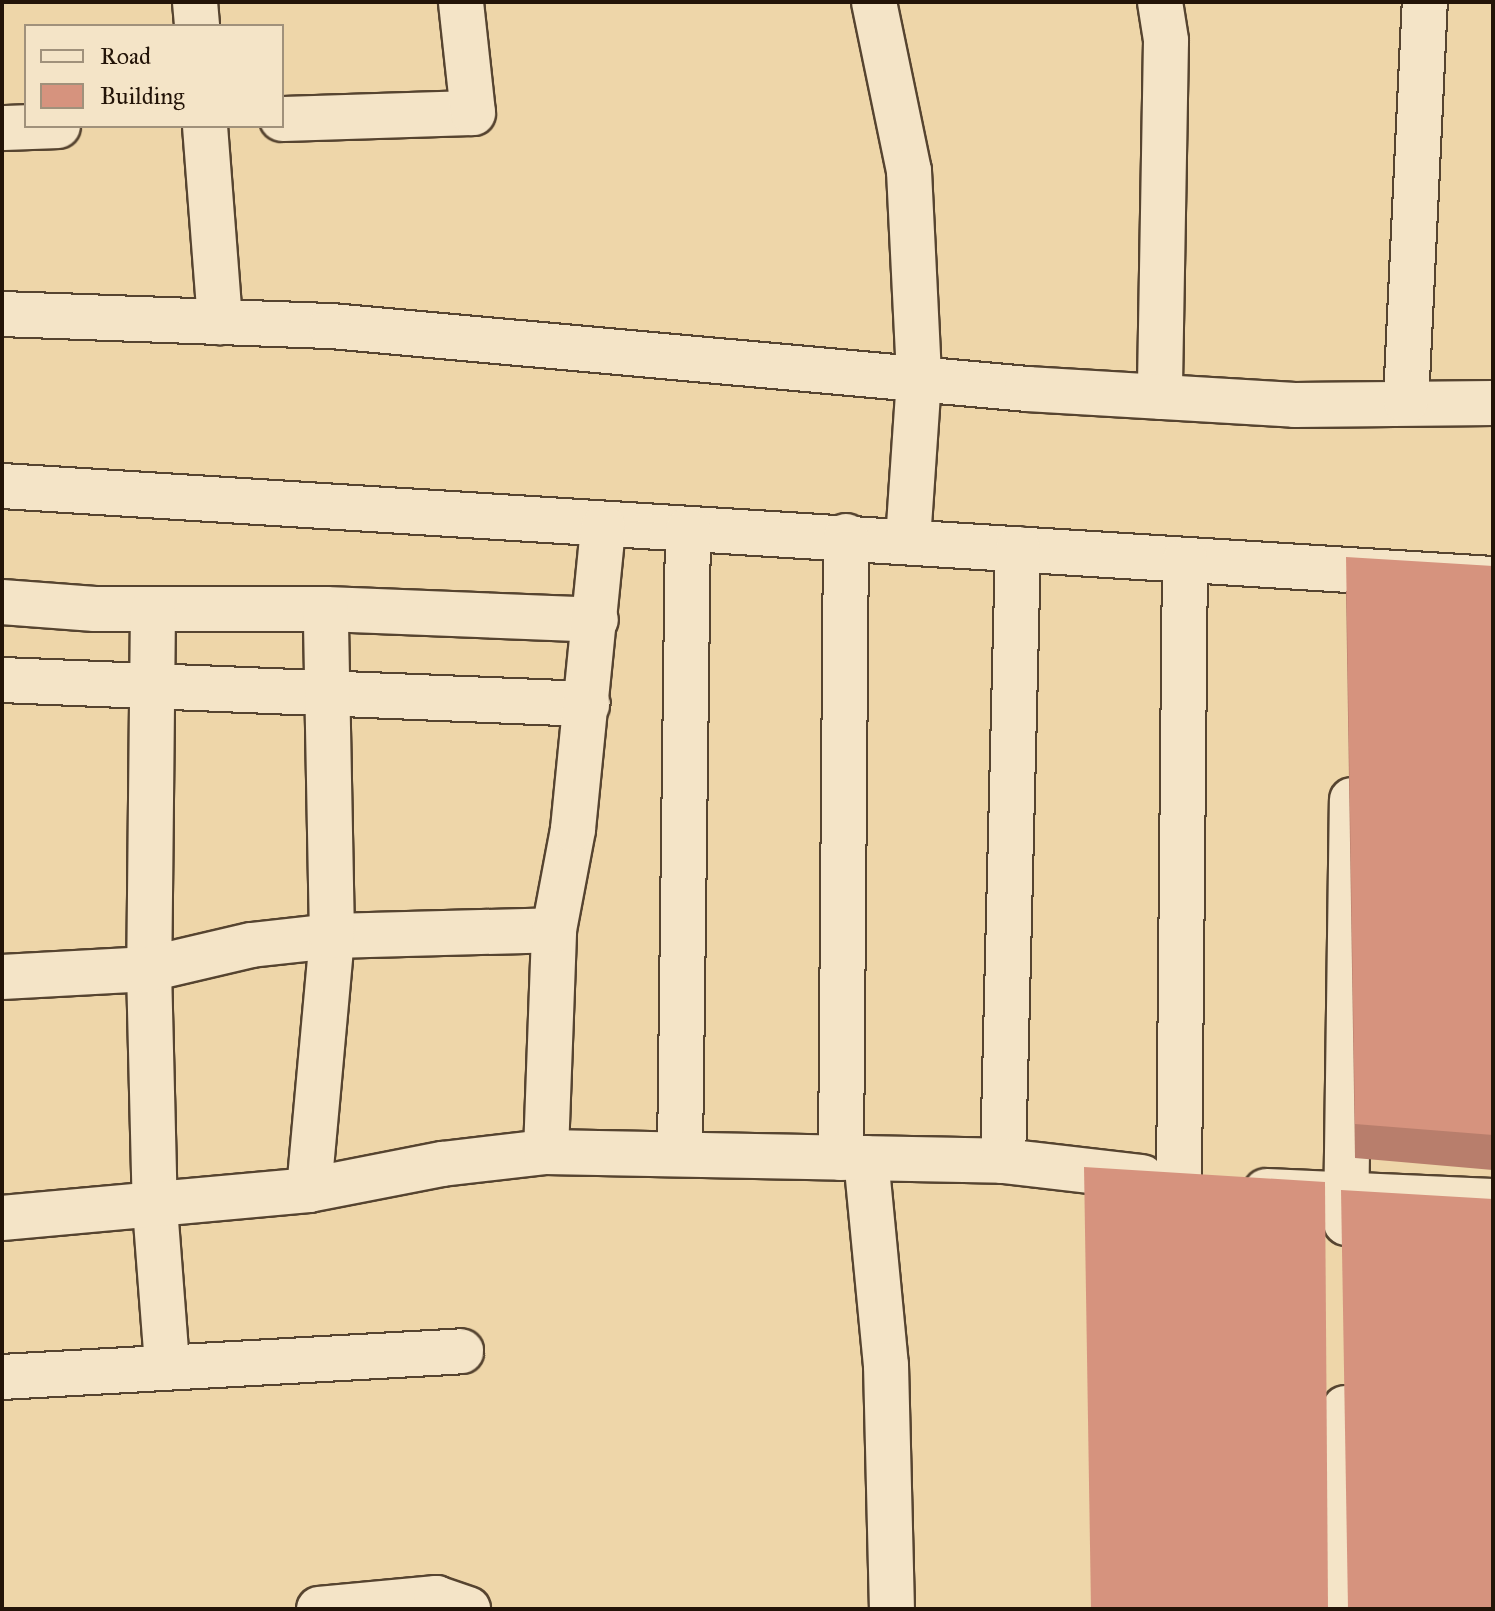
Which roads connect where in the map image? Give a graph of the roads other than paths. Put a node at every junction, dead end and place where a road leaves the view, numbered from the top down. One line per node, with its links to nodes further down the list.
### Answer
1 (195, 2): 6 (street)
2 (461, 2): 7 (street)
3 (874, 2): 13 (street)
4 (1160, 2): 14 (street)
5 (1425, 2): 15 (street)
6 (197, 24)
7 (284, 119)
8 (24, 127): 9 (street)
9 (2, 128)
10 (205, 128): 12 (street)
11 (2, 314): 12 (street)
12 (220, 322): 13 (street)
13 (919, 379): 14 (street); 21 (street)
14 (1160, 397): 15 (street)
15 (1406, 401): 16 (street)
16 (1493, 403)
17 (2, 486): 18 (street)
18 (603, 527): 19 (street); 30 (street)
19 (688, 530): 20 (street); 41 (street)
20 (846, 536): 21 (street); 42 (street)
21 (908, 541): 22 (street)
22 (1018, 549): 23 (street); 43 (street)
23 (1185, 560): 24 (street); 45 (street)
24 (1355, 570): 25 (street); 29 (street)
25 (1493, 579)
26 (2, 602): 27 (street)
27 (153, 609): 28 (street); 32 (street)
28 (326, 609): 30 (street); 33 (street)
29 (1354, 617)
30 (596, 620): 34 (street)
31 (2, 680): 32 (street)
32 (153, 686): 33 (street); 38 (street)
33 (330, 693): 34 (street); 37 (street)
34 (588, 704): 36 (street)
35 (1352, 757): 47 (street)
36 (554, 930): 37 (street); 40 (street)
37 (332, 936): 38 (street); 46 (street)
38 (149, 969): 39 (street); 49 (street)
39 (2, 977)
40 (546, 1152): 41 (street); 46 (street)
41 (680, 1154): 42 (street)
42 (854, 1158): 43 (street); 59 (street)
43 (1003, 1161): 44 (street)
44 (1104, 1172): 45 (street); 51 (street)
45 (1179, 1181): 47 (street)
46 (309, 1190): 49 (street)
47 (1346, 1194): 48 (street); 52 (street)
48 (1493, 1201)
49 (155, 1208): 50 (street); 54 (street)
50 (2, 1218)
51 (1104, 1219)
52 (1345, 1258)
53 (461, 1351): 54 (street)
54 (167, 1365): 56 (street)
55 (1345, 1370): 60 (street)
56 (2, 1377)
57 (319, 1609): 58 (street)
58 (468, 1609)
59 (892, 1609)
60 (1345, 1609)

